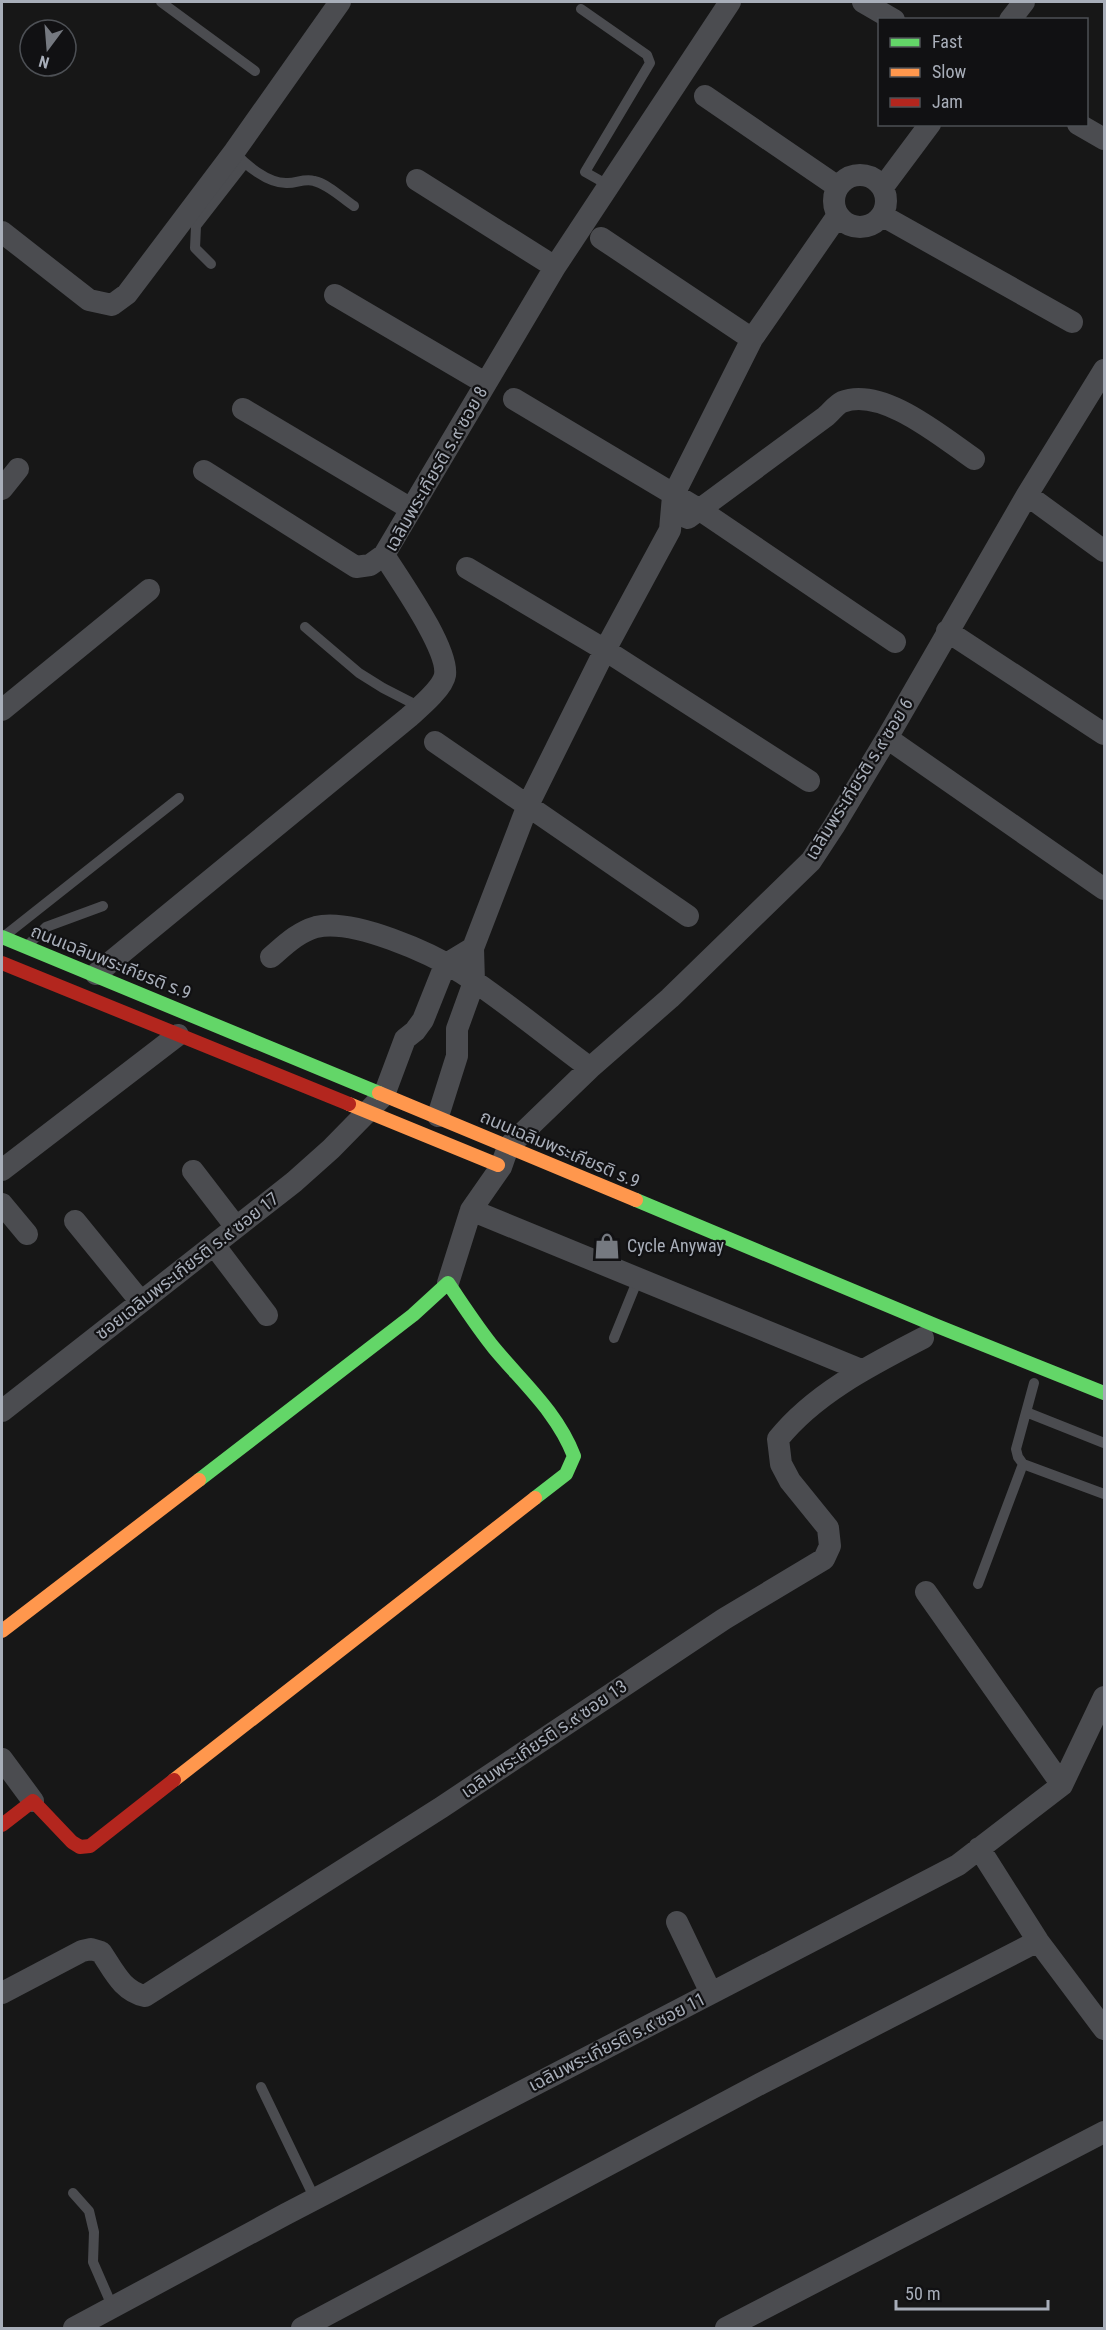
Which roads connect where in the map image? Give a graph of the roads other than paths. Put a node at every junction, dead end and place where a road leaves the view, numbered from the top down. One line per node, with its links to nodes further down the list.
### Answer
1 (161, 2): 9 (lane)
2 (340, 2): 14 (street)
3 (730, 2): 16 (street, เฉลิมพระเกียรติ ร.๙ ซอย 8)
4 (863, 2): 7 (street)
5 (1024, 2): 8 (street)
6 (581, 9): 16 (lane)
7 (891, 18)
8 (1012, 18)
9 (255, 71)
10 (705, 96): 17 (street)
11 (929, 126): 18 (street)
12 (1081, 126): 13 (street)
13 (1104, 139)
14 (239, 158): 19 (lane); 22 (street); 24 (lane)
15 (417, 180): 25 (street)
16 (608, 185): 25 (street, เฉลิมพระเกียรติ ร.๙ ซอย 8)
17 (838, 187): 18 (street); 20 (street)
18 (883, 187): 21 (street)
19 (354, 206)
20 (838, 215): 21 (street); 28 (street)
21 (883, 216): 27 (street)
22 (2, 232)
23 (601, 238): 28 (street)
24 (211, 264)
25 (555, 267): 30 (street, เฉลิมพระเกียรติ ร.๙ ซอย 8)
26 (335, 295): 30 (street)
27 (1072, 322)
28 (752, 339): 38 (street)
29 (1103, 378): 37 (street, เฉลิมพระเกียรติ ร.๙ ซอย 6)
30 (485, 383): 39 (street, เฉลิมพระเกียรติ ร.๙ ซอย 8)
31 (514, 399): 38 (street)
32 (243, 409): 39 (street)
33 (974, 459): 40 (street)
34 (18, 470): 36 (street)
35 (204, 471): 43 (street)
36 (2, 489)
37 (1027, 495): 42 (street); 47 (street, เฉลิมพระเกียรติ ร.๙ ซอย 6)
38 (673, 496): 40 (street); 41 (street)
39 (411, 509): 43 (street, เฉลิมพระเกียรติ ร.๙ ซอย 8)
40 (700, 510): 41 (street); 48 (street)
41 (670, 530): 49 (street)
42 (1104, 551)
43 (384, 555): 50 (street, เฉลิมพระเกียรติ ร.๙ ซอย 8)
44 (466, 568): 49 (street)
45 (149, 590): 51 (street)
46 (305, 627): 50 (lane)
47 (947, 632): 52 (street); 53 (street, เฉลิมพระเกียรติ ร.๙ ซอย 6)
48 (895, 642)
49 (605, 650): 55 (street); 57 (street)
50 (420, 707): 67 (street, เฉลิมพระเกียรติ ร.๙ ซอย 8)
51 (2, 710)
52 (1104, 734)
53 (887, 738): 58 (street); 70 (street, เฉลิมพระเกียรติ ร.๙ ซอย 6)
54 (435, 742): 57 (street)
55 (808, 781)
56 (179, 798): 61 (lane)
57 (528, 804): 60 (street); 62 (street)
58 (1104, 889)
59 (103, 906): 63 (lane)
60 (688, 916)
61 (2, 937): 63 (main road, ถนนเฉลิมพระเกียรติ ร.9)
62 (473, 948): 66 (street); 68 (street)
63 (29, 949): 67 (main road, ถนนเฉลิมพระเกียรติ ร.9)
64 (271, 957): 66 (street)
65 (2, 963): 69 (main road, ถนนเฉลิมพระเกียรติ ร.9)
66 (445, 965): 68 (street); 71 (street)
67 (96, 974): 71 (main road, ถนนเฉลิมพระเกียรติ ร.9)
68 (474, 982): 70 (street); 73 (street)
69 (178, 1035): 72 (main road, ถนนเฉลิมพระเกียรติ ร.9); 75 (street)
70 (590, 1068): 74 (street, เฉลิมพระเกียรติ ร.๙ ซอย 6)
71 (384, 1095): 72 (street, ซอยเฉลิมพระเกียรติ ร.๙ ซอย 17); 73 (main road, ถนนเฉลิมพระเกียรติ ร.9)
72 (366, 1112): 74 (main road, ถนนเฉลิมพระเกียรติ ร.9); 80 (street, ซอยเฉลิมพระเกียรติ ร.๙ ซอย 17)
73 (438, 1116): 74 (main road, ถนนเฉลิมพระเกียรติ ร.9)
74 (507, 1162): 78 (street, เฉลิมพระเกียรติ ร.๙ ซอย 6); 90 (main road, ถนนเฉลิมพระเกียรติ ร.9)
75 (2, 1170)
76 (193, 1171): 80 (street)
77 (2, 1204): 81 (street)
78 (471, 1210): 83 (street); 84 (street, เฉลิมพระเกียรติ ร.๙ ซอย 6)
79 (75, 1221): 85 (street)
80 (236, 1227): 82 (street, ซอยเฉลิมพระเกียรติ ร.๙ ซอย 17)
81 (27, 1234)
82 (214, 1245): 85 (street, ซอยเฉลิมพระเกียรติ ร.๙ ซอย 17); 86 (street)
83 (638, 1279): 88 (lane); 91 (street)
84 (448, 1283): 101 (main road); 105 (main road)
85 (141, 1302): 94 (street, ซอยเฉลิมพระเกียรติ ร.๙ ซอย 17)
86 (267, 1315)
87 (901, 1329): 89 (main road)
88 (614, 1338)
89 (930, 1341): 91 (street, เฉลิมพระเกียรติ ร.๙ ซอย 13)
90 (1040, 1367): 92 (main road); 93 (main road, ถนนเฉลิมพระเกียรติ ร.9)
91 (861, 1370): 110 (street, เฉลิมพระเกียรติ ร.๙ ซอย 13)
92 (1033, 1383): 95 (lane)
93 (1104, 1393)
94 (2, 1411)
95 (1026, 1412): 96 (lane); 97 (lane)
96 (1104, 1443)
97 (1023, 1464): 98 (lane); 99 (lane)
98 (1104, 1494)
99 (978, 1584)
100 (926, 1592): 104 (street)
101 (2, 1631)
102 (1104, 1697): 104 (street, เฉลิมพระเกียรติ ร.๙ ซอย 11)
103 (2, 1759): 105 (street)
104 (1062, 1785): 107 (street, เฉลิมพระเกียรติ ร.๙ ซอย 11)
105 (33, 1801): 106 (main road)
106 (2, 1825)
107 (979, 1848): 109 (street); 111 (street, เฉลิมพระเกียรติ ร.๙ ซอย 11)
108 (677, 1922): 111 (street)
109 (1038, 1941): 112 (street); 119 (street)
110 (2, 1994)
111 (711, 1994): 116 (street, เฉลิมพระเกียรติ ร.๙ ซอย 11)
112 (1104, 2029)
113 (261, 2087): 116 (lane)
114 (1104, 2132): 120 (street)
115 (73, 2193): 117 (lane)
116 (315, 2199): 117 (street, เฉลิมพระเกียรติ ร.๙ ซอย 11)
117 (113, 2307): 118 (street, เฉลิมพระเกียรติ ร.๙ ซอย 11)
118 (74, 2328)
119 (302, 2328)
120 (726, 2328)

